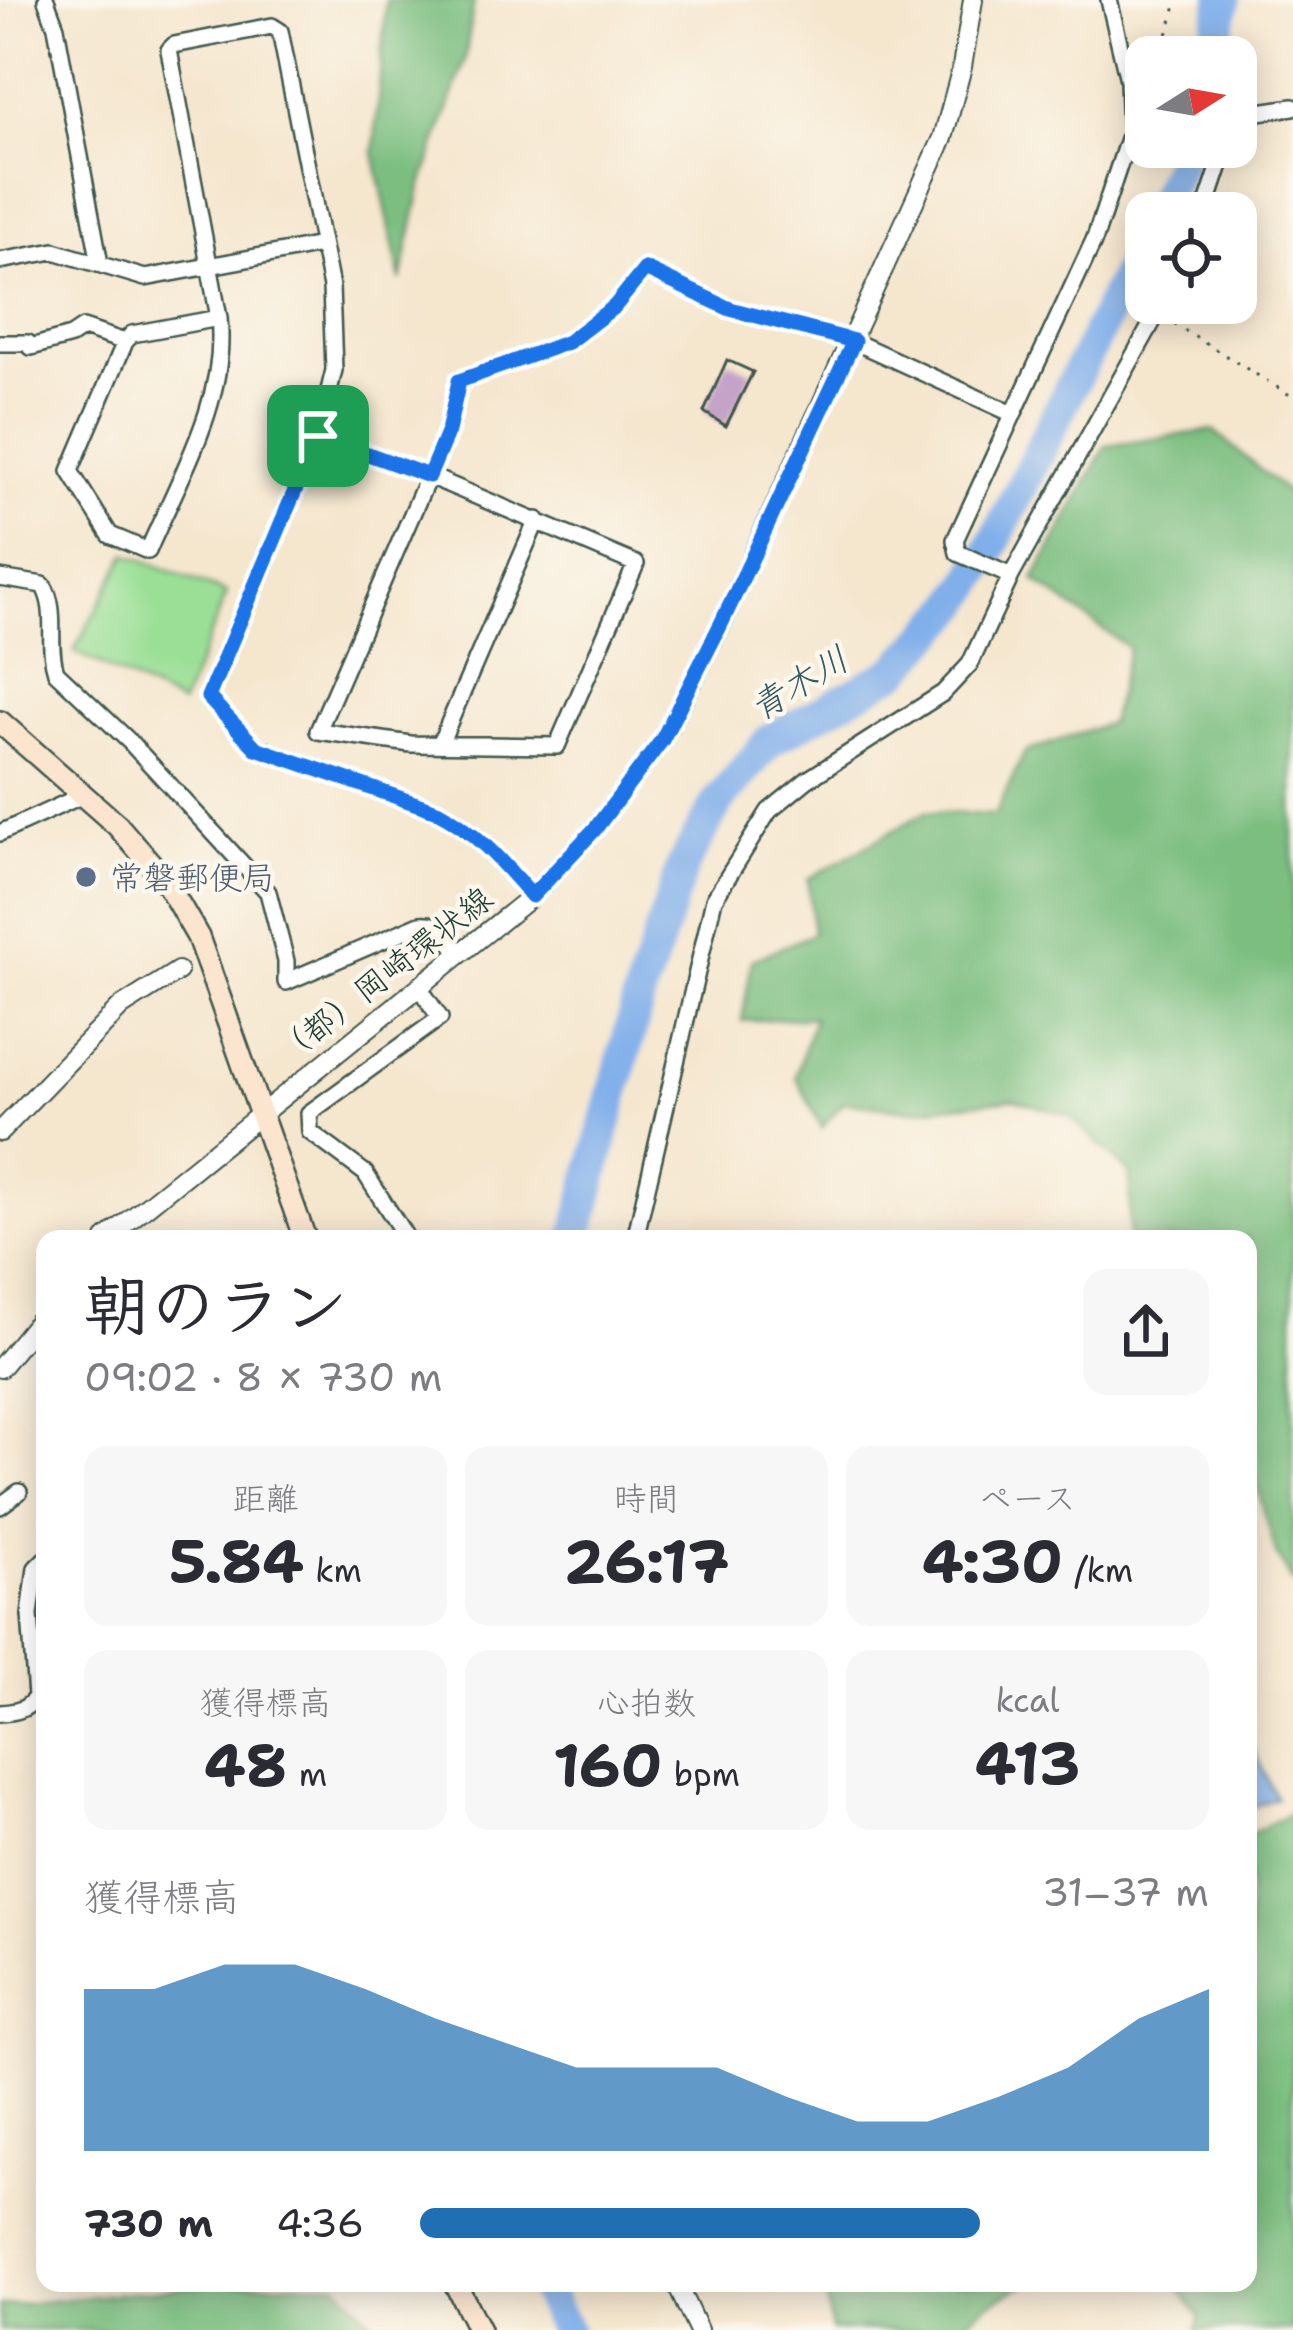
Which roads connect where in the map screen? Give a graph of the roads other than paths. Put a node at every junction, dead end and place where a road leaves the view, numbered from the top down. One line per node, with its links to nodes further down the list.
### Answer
1 (46, 0): 8 (street)
2 (973, 0): 12 (street, （都）岡崎環状線)
3 (1109, 0): 15 (street)
4 (1292, 109): 5 (street)
5 (1257, 112)
6 (321, 245): 9 (street); 9 (street); 16 (street)
7 (0, 261): 8 (street)
8 (100, 264): 9 (street)
9 (209, 267): 10 (street)
10 (219, 318): 14 (street); 14 (street)
11 (1151, 324): 19 (street)
12 (854, 341): 15 (street); 17 (street); 25 (street, （都）岡崎環状線)
13 (0, 343): 14 (street)
14 (125, 343)
15 (1013, 414): 19 (street)
16 (318, 436): 17 (street); 25 (street)
17 (429, 476): 18 (street); 22 (street)
18 (537, 520): 22 (street); 22 (street)
19 (1008, 574): 34 (street)
20 (0, 578): 26 (street)
21 (0, 722): 23 (main road)
22 (440, 744)
23 (83, 795): 24 (street); 29 (main road)
24 (0, 833)
25 (532, 896): 26 (street, （都）岡崎環状線)
26 (460, 955): 28 (street, （都）岡崎環状線)
27 (178, 970): 30 (street)
28 (418, 987): 29 (street, （都）岡崎環状線); 33 (street)
29 (259, 1112): 31 (street, （都）岡崎環状線); 32 (main road)
30 (0, 1132)
31 (117, 1230)
32 (302, 1230)
33 (401, 1230)
34 (637, 1230)
35 (36, 1324): 36 (street)
36 (1, 1366)
37 (19, 1492): 38 (street)
38 (0, 1506)
39 (36, 1568): 40 (street)
40 (36, 1697)
41 (36, 1706): 42 (street)
42 (0, 1712)
43 (460, 2292): 45 (main road)
44 (680, 2292): 46 (street)
45 (479, 2330)
46 (698, 2330)

